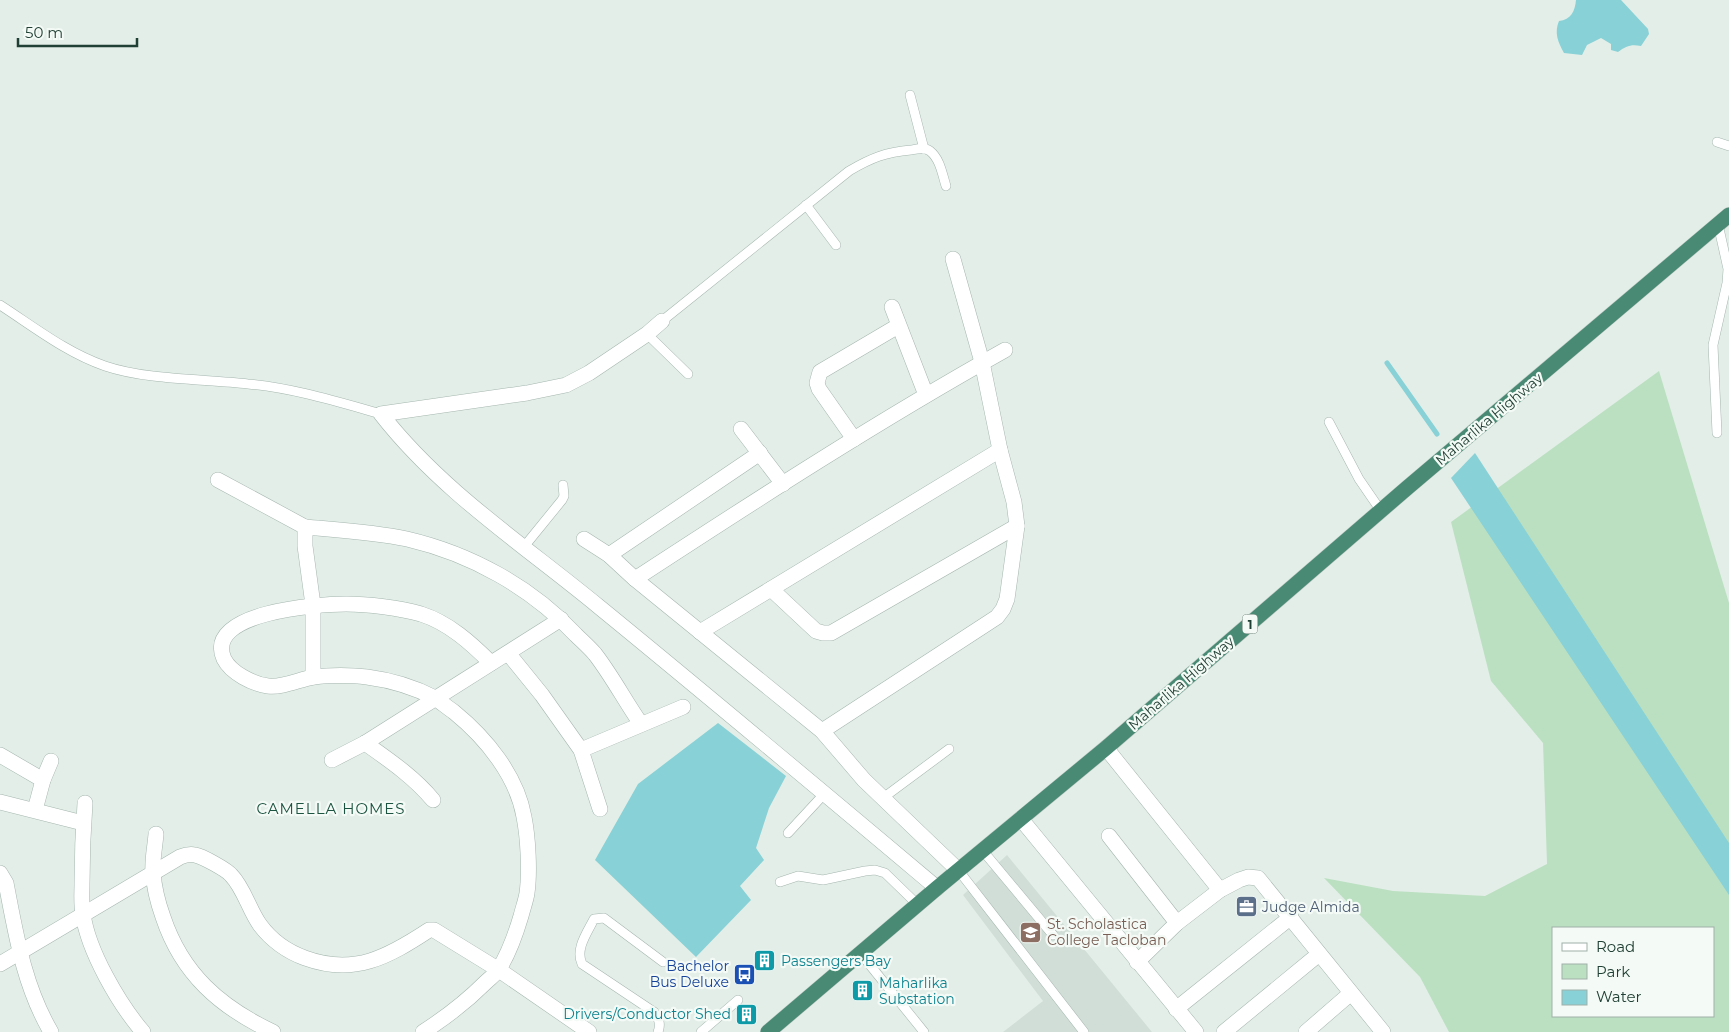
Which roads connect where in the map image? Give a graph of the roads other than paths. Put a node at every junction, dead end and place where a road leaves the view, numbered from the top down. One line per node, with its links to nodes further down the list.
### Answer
1 (910, 95): 4 (lane)
2 (1717, 142): 3 (lane)
3 (1729, 146)
4 (924, 148): 5 (lane); 6 (lane)
5 (946, 186)
6 (806, 206): 8 (lane); 12 (lane)
7 (1723, 220): 22 (lane); 29 (highway, Maharlika Highway / 1)
8 (836, 245)
9 (953, 259): 16 (street)
10 (0, 305): 19 (lane)
11 (892, 307): 13 (street)
12 (662, 321): 14 (street)
13 (898, 326): 18 (street); 23 (street)
14 (647, 334): 17 (lane); 19 (street)
15 (1005, 350): 16 (street)
16 (982, 362): 18 (street); 24 (street)
17 (688, 374)
18 (926, 395): 23 (street)
19 (382, 414): 33 (street)
20 (1329, 422): 29 (lane)
21 (741, 429): 25 (street)
22 (1717, 433)
23 (854, 439): 27 (street)
24 (1000, 450): 30 (street); 36 (street)
25 (760, 453): 27 (street); 34 (street)
26 (218, 480): 31 (street)
27 (782, 484): 35 (street)
28 (563, 485): 33 (lane)
29 (1381, 511): 48 (highway, Maharlika Highway / 1)
30 (1017, 526): 36 (street); 46 (street)
31 (305, 527): 37 (street); 38 (street)
32 (584, 539): 34 (street)
33 (523, 548): 55 (street)
34 (610, 555): 35 (street)
35 (635, 579): 39 (street)
36 (771, 590): 39 (street)
37 (312, 605): 41 (street); 42 (street); 42 (street)
38 (562, 619): 40 (street); 45 (street)
39 (700, 632): 46 (street)
40 (508, 654): 41 (street); 50 (street)
41 (491, 663): 43 (street)
42 (313, 677): 43 (street)
43 (436, 699): 47 (street); 85 (street)
44 (683, 707): 45 (street)
45 (641, 724): 50 (street)
46 (822, 731): 56 (street)
47 (365, 743): 52 (street); 57 (street)
48 (1106, 748): 62 (highway, Maharlika Highway / 1); 73 (street)
49 (949, 749): 56 (lane)
50 (581, 750): 60 (street)
51 (0, 755): 54 (street)
52 (332, 760)
53 (51, 761): 54 (street)
54 (43, 780): 61 (street)
55 (825, 793): 64 (lane); 72 (street)
56 (883, 798): 68 (street)
57 (433, 800)
58 (0, 802): 61 (street)
59 (85, 804): 63 (street)
60 (600, 809)
61 (35, 810): 63 (street)
62 (1021, 819): 67 (highway, Maharlika Highway / 1); 83 (street)
63 (83, 823): 75 (street)
64 (788, 833)
65 (156, 834): 69 (street)
66 (1109, 836): 77 (street)
67 (983, 851): 68 (highway, Maharlika Highway / 1); 78 (lane)
68 (959, 871): 72 (highway, Maharlika Highway / 1); 98 (lane)
69 (153, 872): 75 (street); 85 (street); 91 (street)
70 (0, 873): 79 (street)
71 (780, 882): 74 (lane)
72 (937, 888): 74 (highway, Maharlika Highway / 1)
73 (1220, 890): 76 (street); 77 (street)
74 (918, 905): 80 (highway, Maharlika Highway / 1)
75 (83, 915): 79 (street); 90 (street)
76 (1290, 917): 81 (street); 88 (street)
77 (1177, 923): 83 (street)
78 (1053, 935)
79 (20, 953): 84 (street); 89 (street)
80 (860, 954): 96 (highway, Maharlika Highway / 1); 97 (lane)
81 (1319, 954): 86 (street); 100 (street)
82 (663, 962): 94 (lane)
83 (1137, 962): 88 (street)
84 (0, 964)
85 (499, 970): 92 (street); 93 (street)
86 (1351, 993): 101 (street); 102 (street)
87 (738, 1000): 95 (lane)
88 (1176, 1009): 99 (street)
89 (51, 1032)
90 (143, 1032)
91 (273, 1032)
92 (422, 1032)
93 (589, 1032)
94 (658, 1032)
95 (701, 1032)
96 (768, 1032)
97 (924, 1032)
98 (1084, 1032)
99 (1196, 1032)
100 (1224, 1032)
101 (1306, 1032)
102 (1383, 1032)

